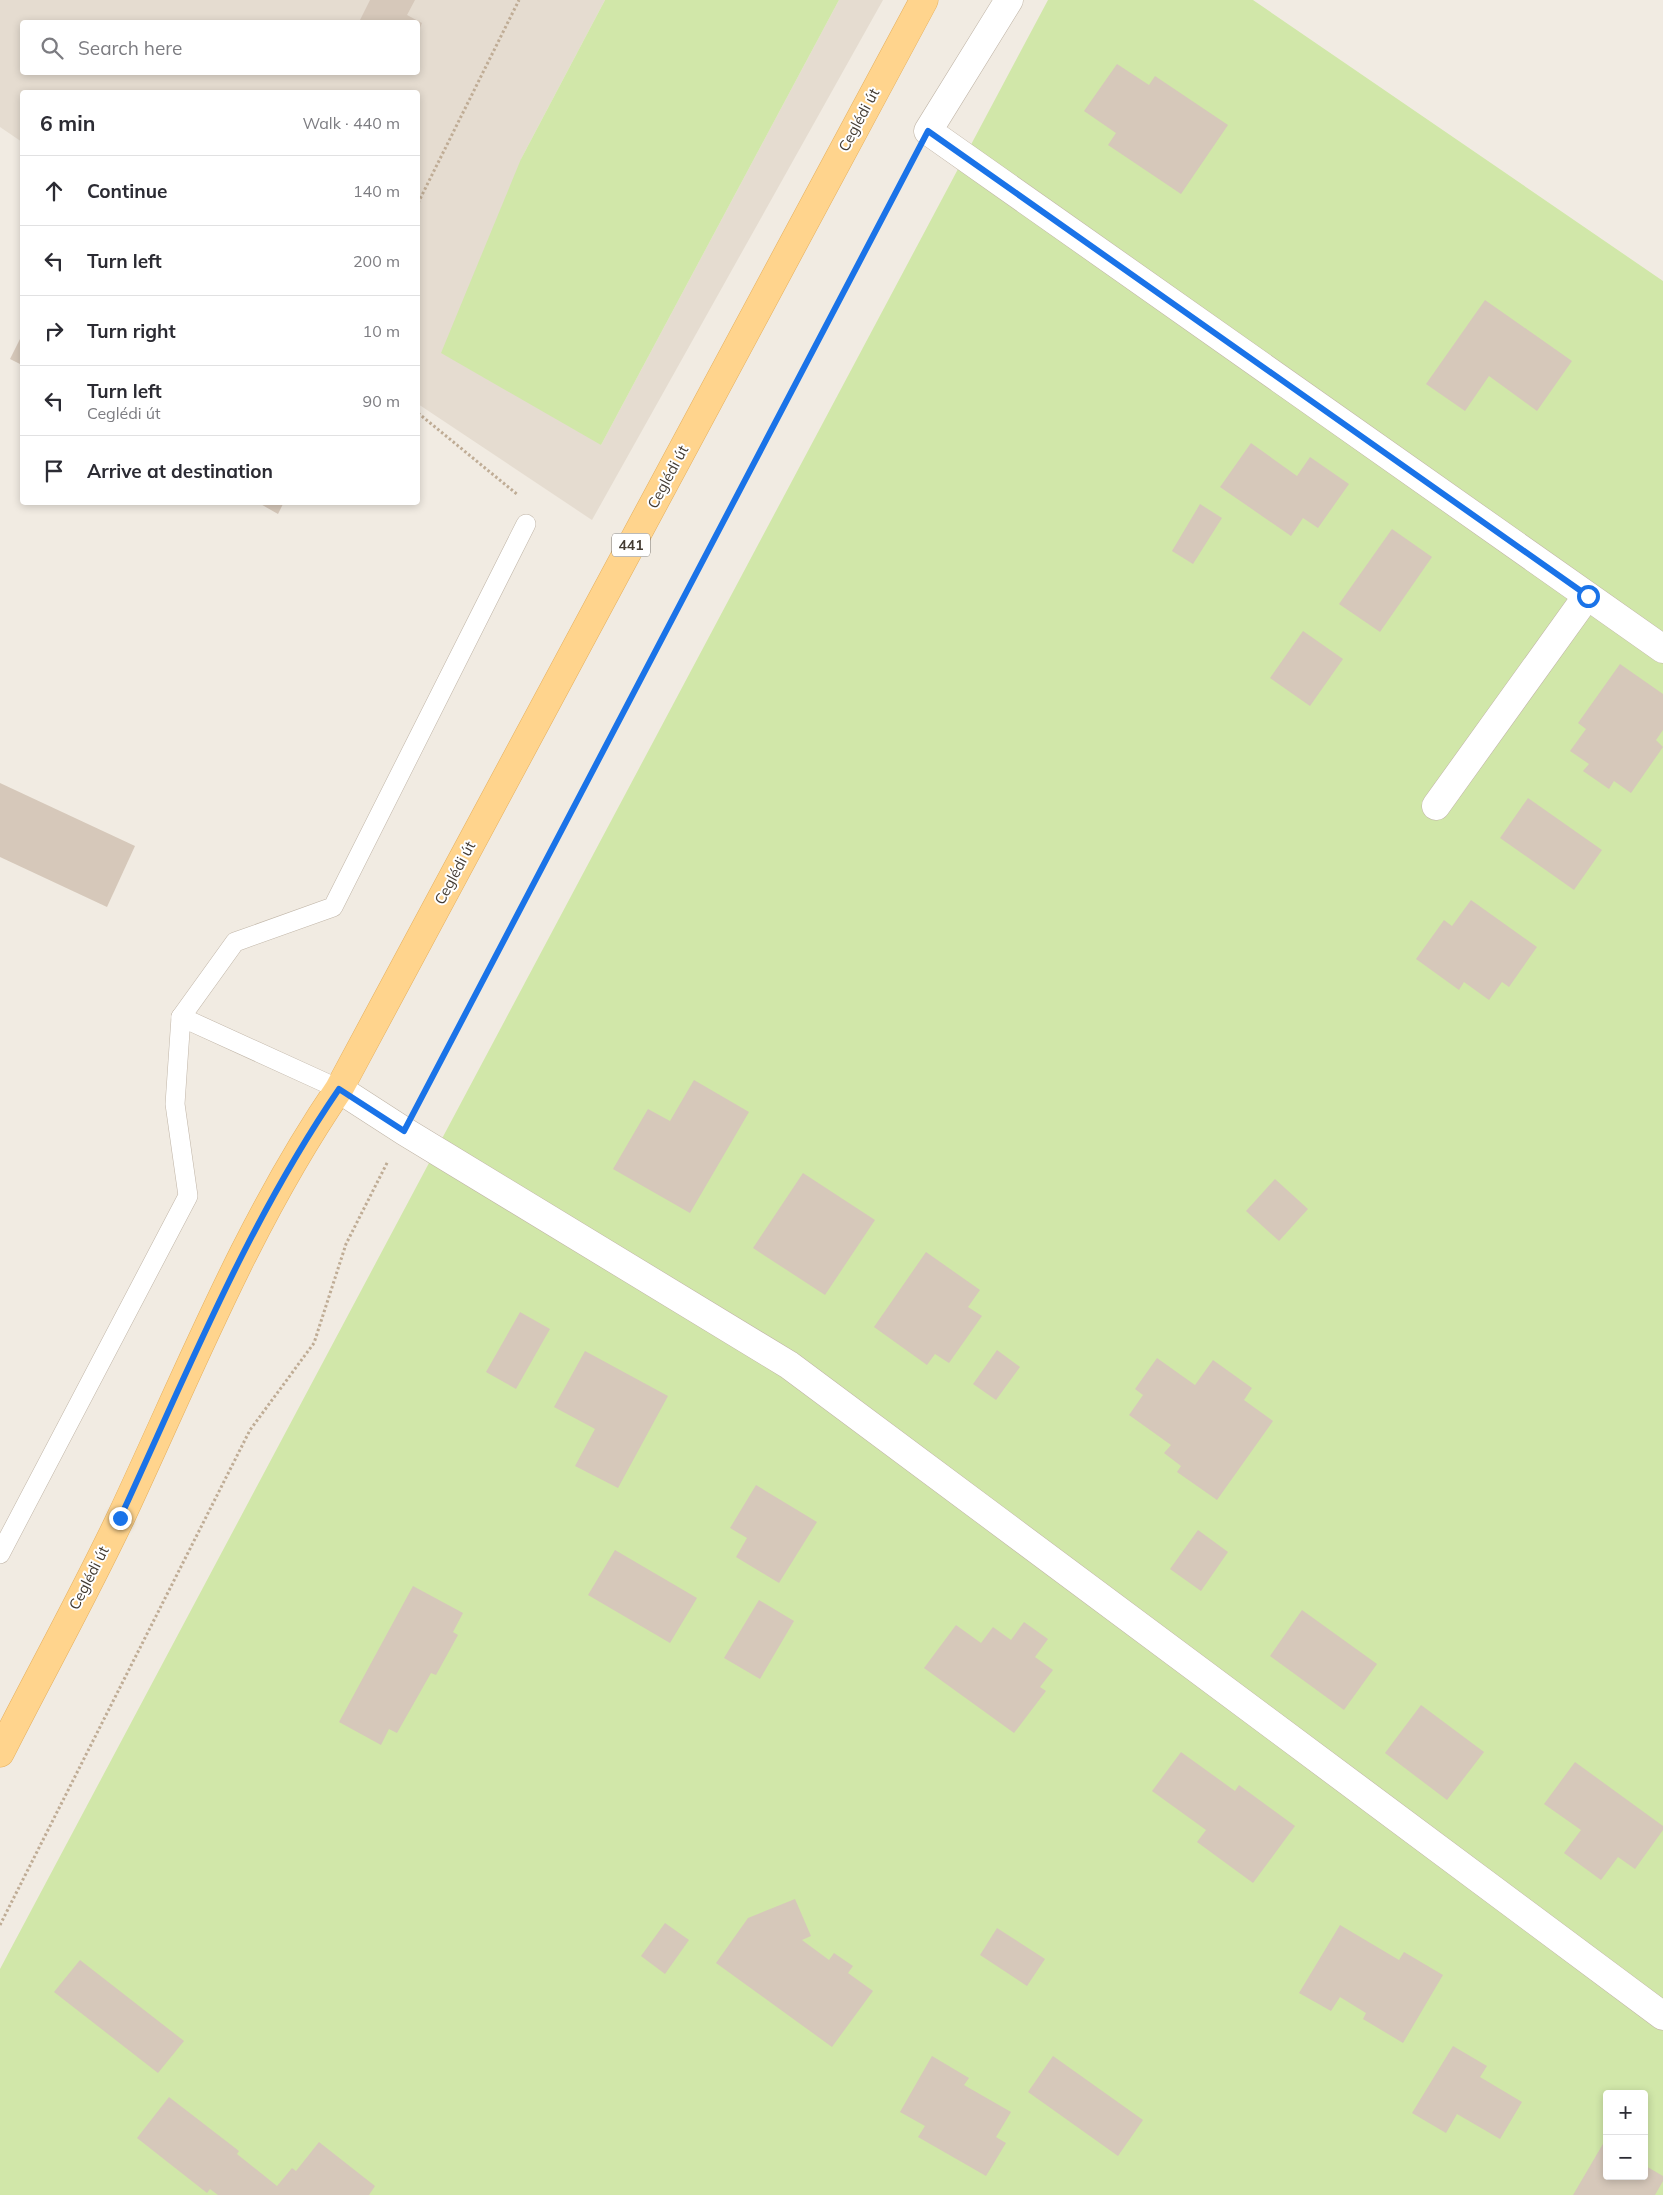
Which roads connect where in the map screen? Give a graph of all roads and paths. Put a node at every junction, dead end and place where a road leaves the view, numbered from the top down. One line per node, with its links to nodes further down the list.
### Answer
1 (519, 0): 5 (path)
2 (924, 0): 12 (main road, Ceglédi út / 441)
3 (1009, 0): 4 (street)
4 (928, 131): 8 (street); 13 (path)
5 (420, 199)
6 (420, 414): 7 (path)
7 (526, 524): 11 (lane)
8 (1588, 596): 9 (street); 10 (street)
9 (1663, 649)
10 (1436, 806)
11 (181, 1017): 12 (lane); 14 (lane)
12 (339, 1089): 13 (street); 15 (main road, Ceglédi út / 441)
13 (404, 1131): 16 (path); 17 (street)
14 (0, 1554)
15 (0, 1753)
16 (0, 1925)
17 (1663, 2016)

